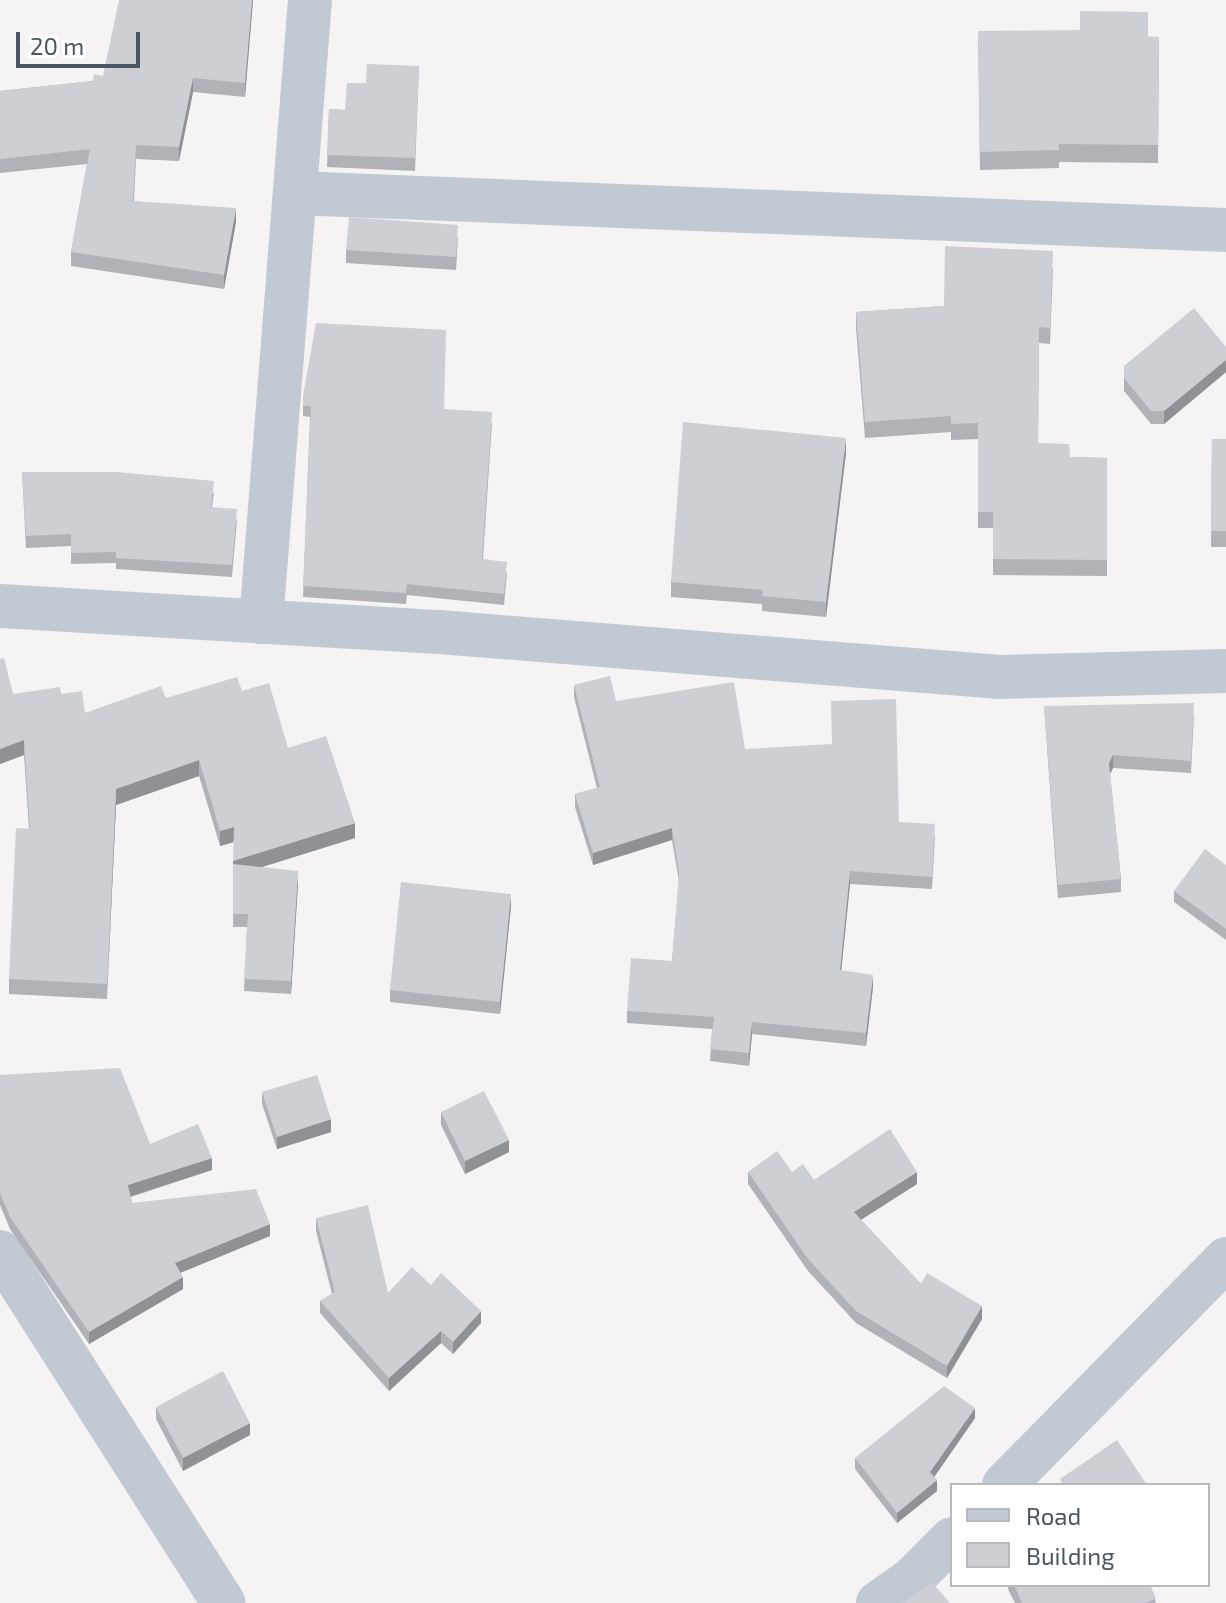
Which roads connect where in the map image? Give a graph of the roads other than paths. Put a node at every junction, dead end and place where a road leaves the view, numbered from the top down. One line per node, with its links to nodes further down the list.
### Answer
1 (310, 0): 2 (street)
2 (295, 193): 3 (street); 5 (street)
3 (1226, 230)
4 (0, 606): 5 (street)
5 (261, 622): 6 (street)
6 (1226, 671)
7 (0, 1252): 11 (street)
8 (1226, 1259): 9 (street)
9 (1006, 1483)
10 (950, 1541): 12 (street)
11 (224, 1603)
12 (878, 1603)

